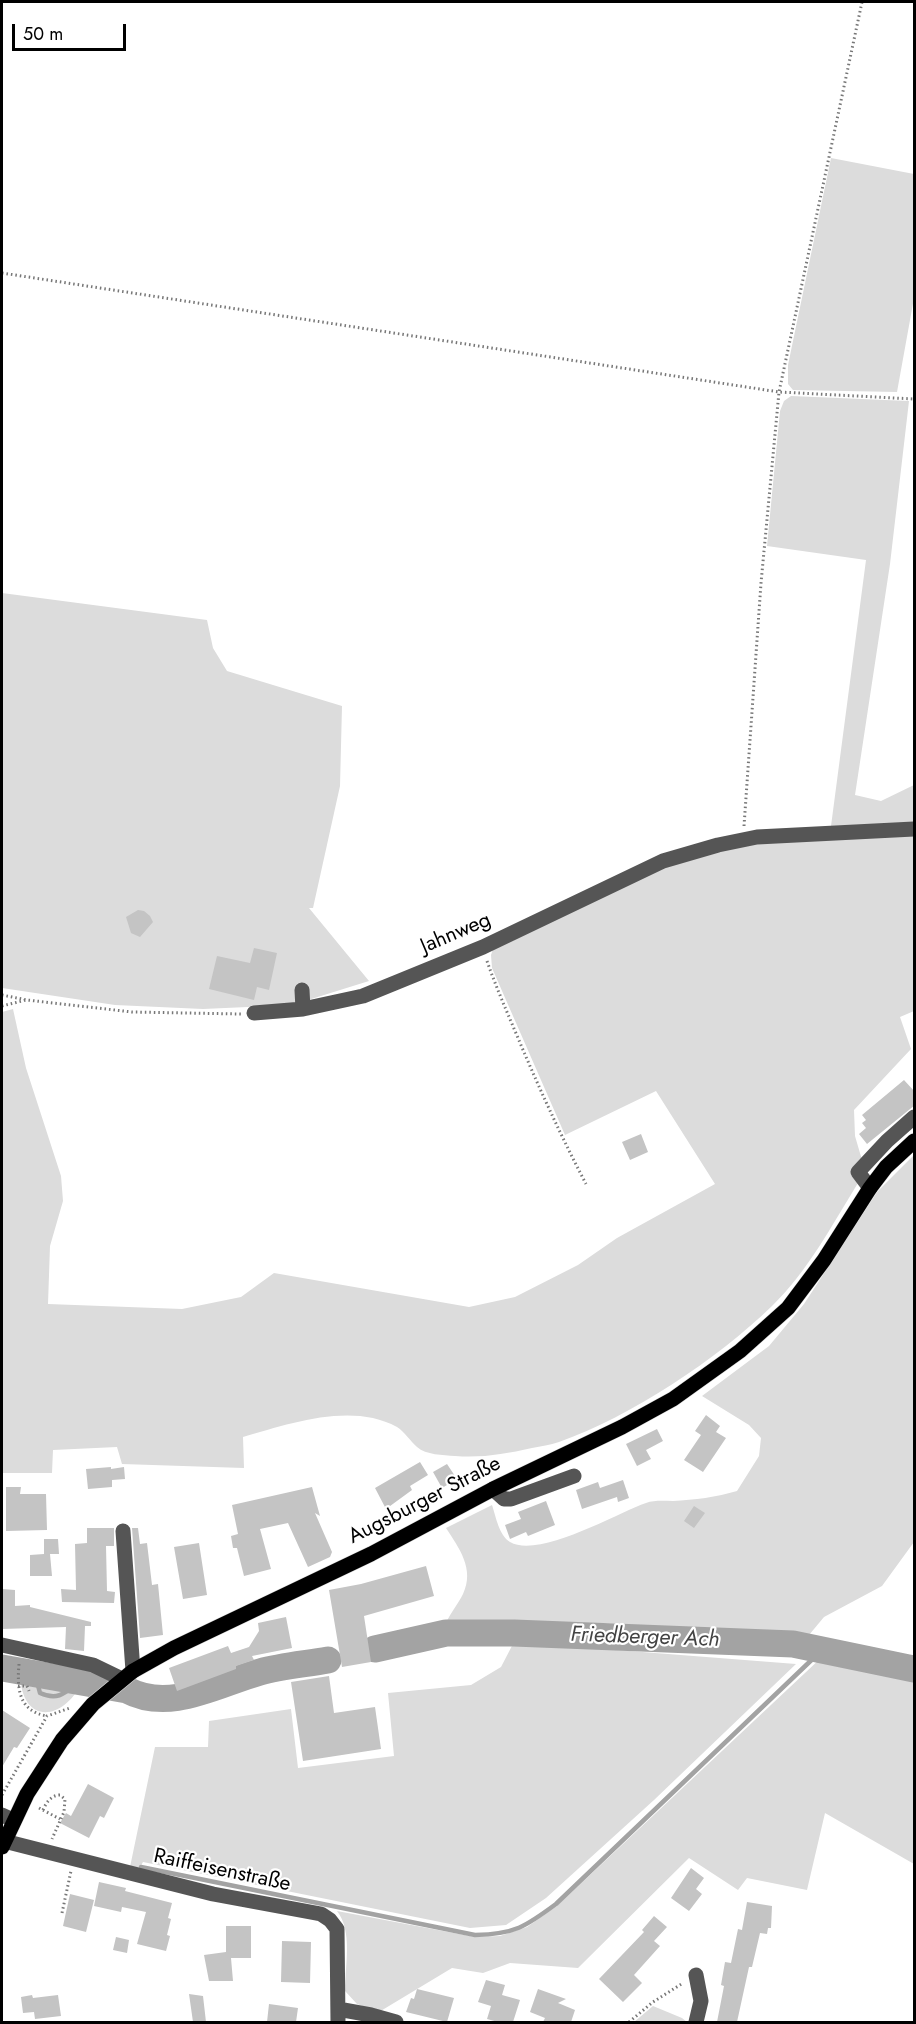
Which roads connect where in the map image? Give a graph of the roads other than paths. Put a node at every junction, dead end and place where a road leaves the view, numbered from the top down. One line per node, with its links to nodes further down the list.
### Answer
1 (915, 829): 3 (street, Jahnweg)
2 (302, 990): 3 (street)
3 (303, 1009): 4 (street, Jahnweg)
4 (254, 1013)
5 (915, 1117): 7 (street)
6 (915, 1141): 7 (main road, Augsburger Straße)
7 (870, 1188): 9 (main road, Augsburger Straße)
8 (574, 1476): 9 (street)
9 (493, 1489): 12 (main road, Augsburger Straße)
10 (123, 1531): 12 (street)
11 (2, 1645): 12 (street)
12 (124, 1678): 13 (main road, Augsburger Straße)
13 (7, 1818): 14 (main road, Augsburger Straße)
14 (3, 1844): 16 (street, Raiffeisenstraße)
15 (696, 1975): 18 (street)
16 (336, 2019): 17 (street)
17 (396, 2022)
18 (696, 2022)

